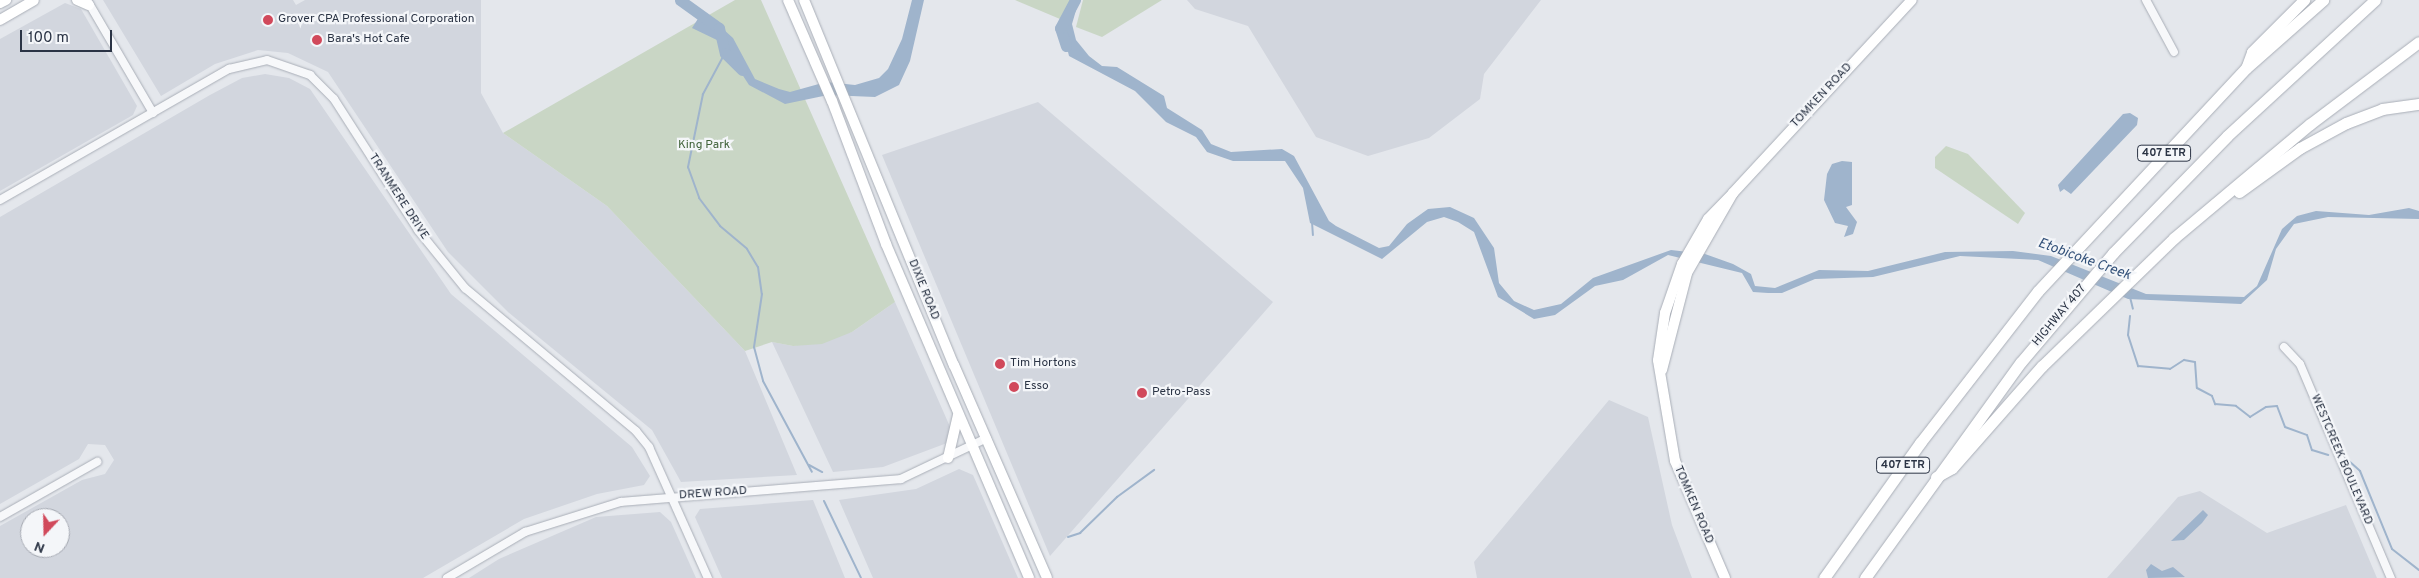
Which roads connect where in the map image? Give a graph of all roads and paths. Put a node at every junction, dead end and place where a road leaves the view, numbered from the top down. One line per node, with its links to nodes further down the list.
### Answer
1 (6, 0): 12 (main road)
2 (77, 0): 11 (main road)
3 (788, 0): 22 (main road, DIXIE ROAD)
4 (804, 0): 23 (main road, DIXIE ROAD)
5 (1912, 0): 34 (main road, TOMKEN ROAD)
6 (2146, 0): 15 (street)
7 (2304, 0): 16 (highway)
8 (2323, 0): 16 (highway, 407 ETR)
9 (2375, 0): 27 (highway, HIGHWAY 407 / 407 ETR)
10 (34, 1): 13 (main road)
11 (88, 2): 18 (street)
12 (0, 3)
13 (0, 20)
14 (2419, 42): 20 (highway)
15 (2174, 52)
16 (2246, 68): 35 (highway, 407 ETR)
17 (2419, 104): 20 (highway)
18 (153, 113): 19 (street, TRANMERE DRIVE); 28 (street, TRANMERE DRIVE)
19 (0, 200)
20 (2209, 208): 27 (highway)
21 (2284, 347): 37 (street, WESTCREEK BOULEVARD)
22 (958, 414): 24 (main road, DIXIE ROAD); 25 (main road)
23 (987, 438): 24 (street, DREW ROAD); 33 (main road, DIXIE ROAD)
24 (972, 445): 25 (street, DREW ROAD); 32 (main road, DIXIE ROAD)
25 (948, 458): 28 (street, DREW ROAD)
26 (97, 462): 29 (street)
27 (1933, 480): 36 (highway, HIGHWAY 407 / 407 ETR)
28 (674, 496): 30 (street, DREW ROAD); 31 (street, TRANMERE DRIVE)
29 (0, 517)
30 (447, 578)
31 (708, 578)
32 (1029, 578)
33 (1047, 578)
34 (1724, 578)
35 (1824, 578)
36 (1865, 578)
37 (2391, 578)

